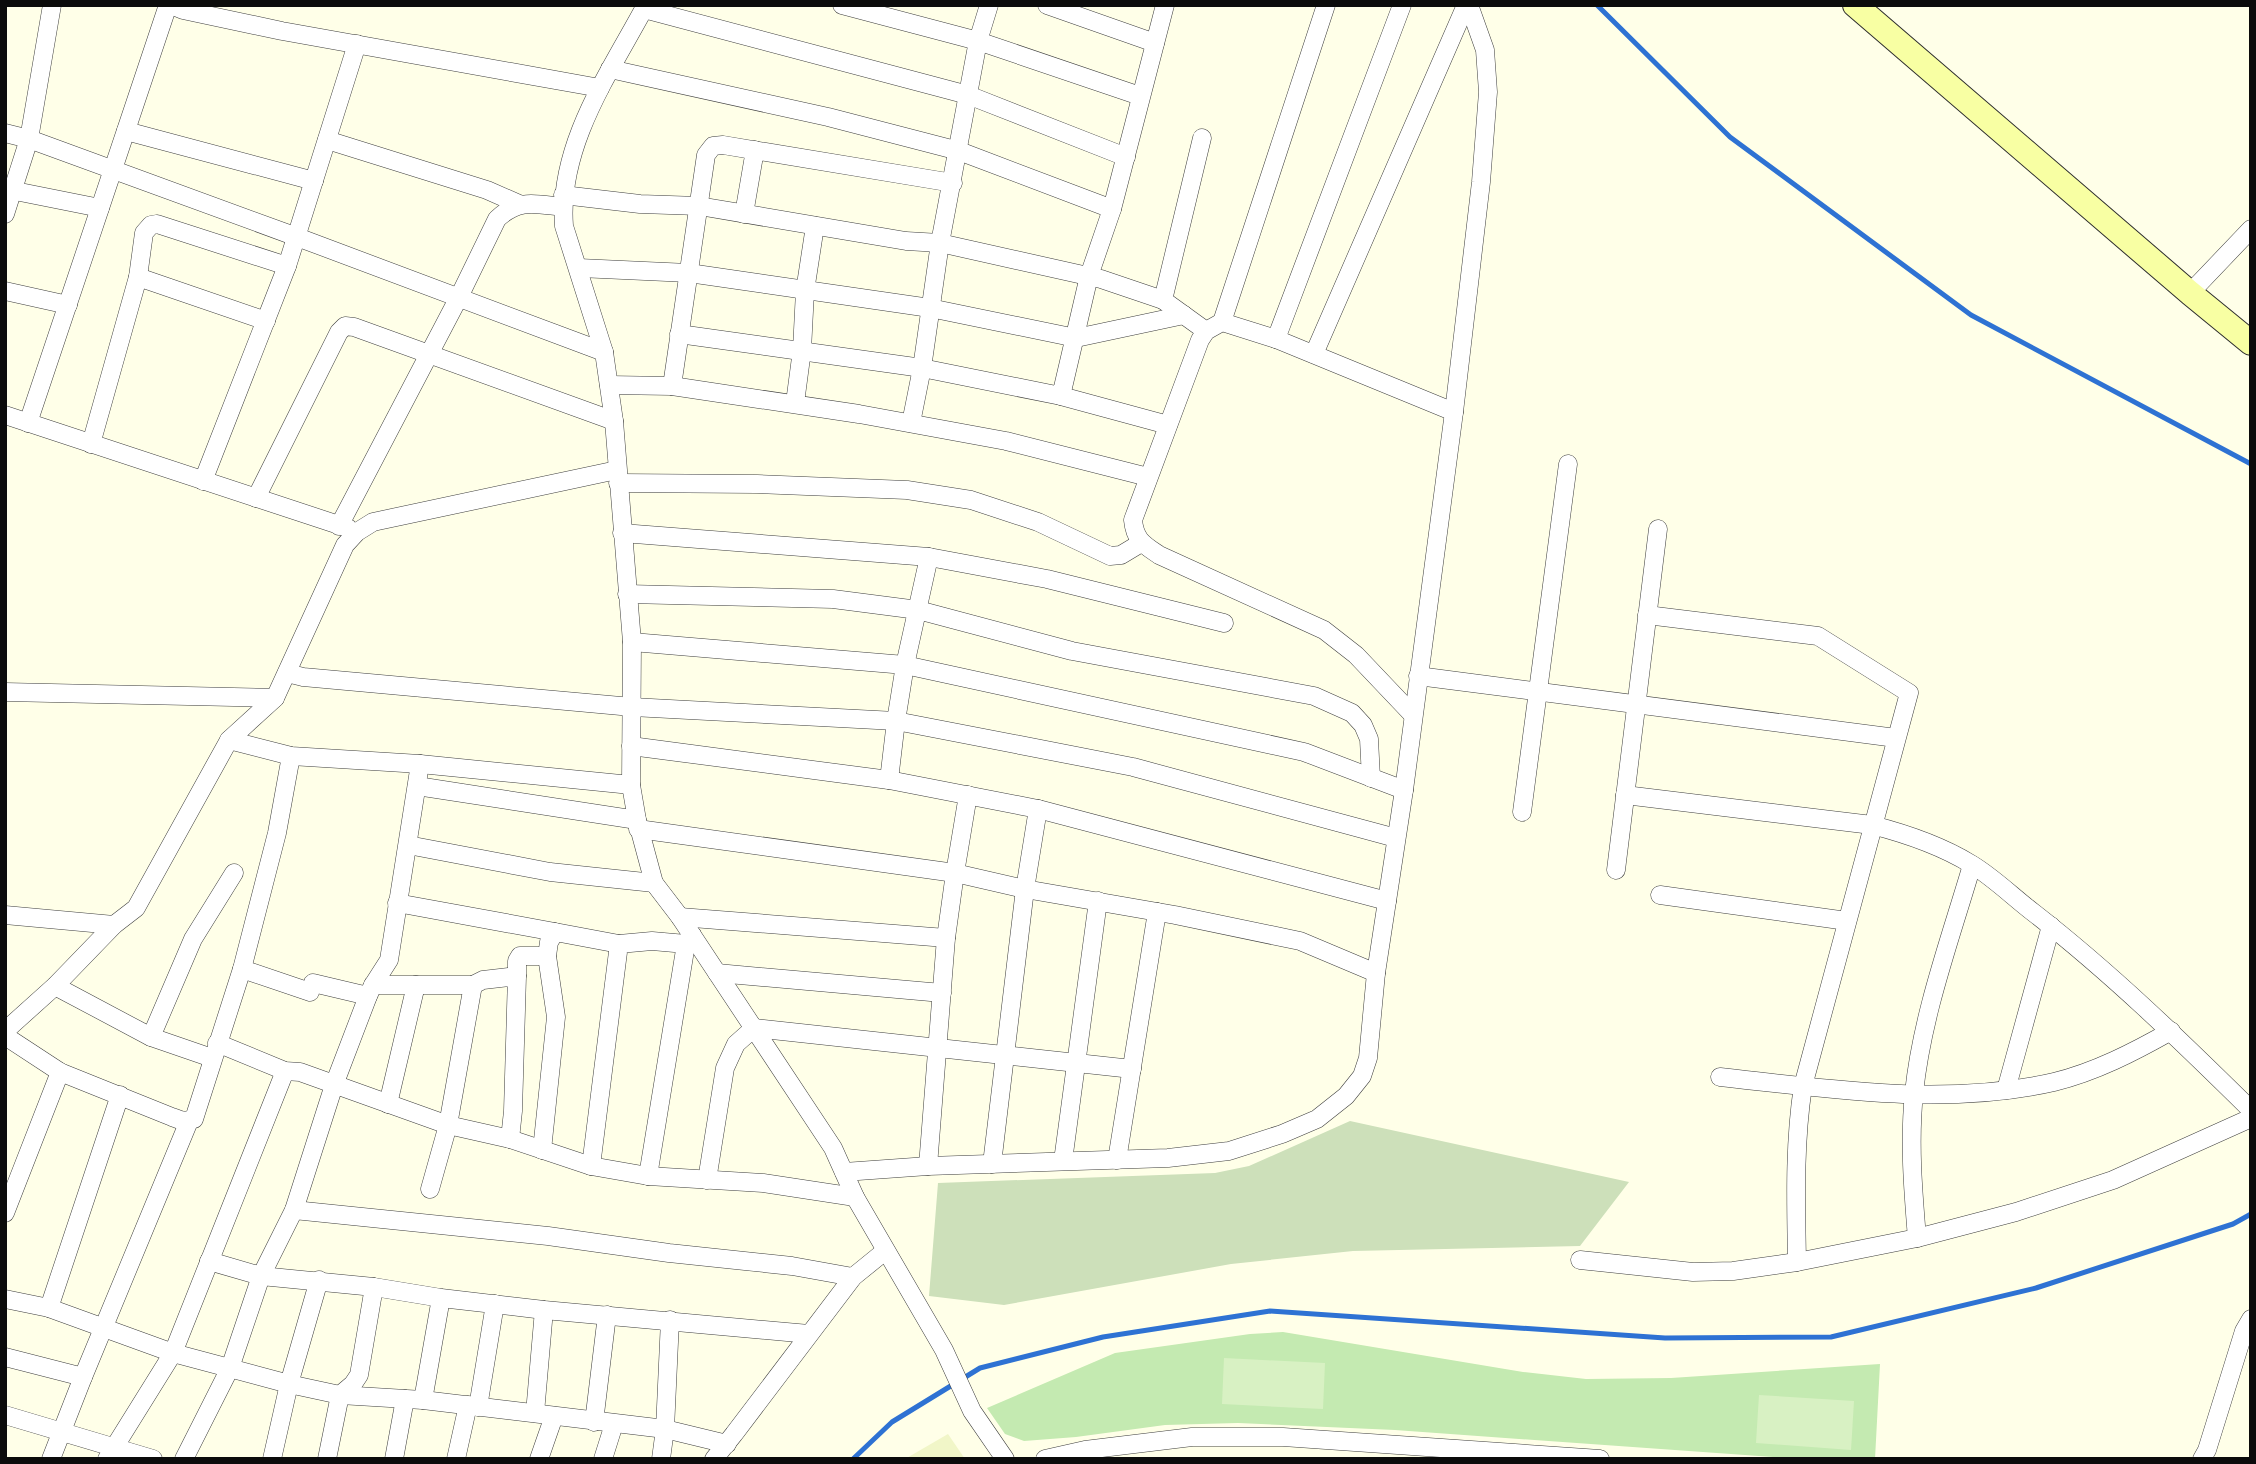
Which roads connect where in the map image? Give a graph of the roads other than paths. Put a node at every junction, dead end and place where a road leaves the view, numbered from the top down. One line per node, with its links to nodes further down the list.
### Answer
1 (52, 5): 22 (street)
2 (170, 5): 14 (street); 19 (street)
3 (842, 5): 12 (street)
4 (989, 5): 12 (street)
5 (1047, 5): 13 (street)
6 (1165, 5): 13 (street)
7 (1326, 5): 56 (street)
8 (1402, 5): 60 (street)
9 (1468, 5): 65 (street); 71 (street)
10 (1855, 5): 49 (street)
11 (645, 7): 15 (street); 17 (street)
12 (978, 41): 17 (street); 18 (street)
13 (1154, 43): 18 (street)
14 (357, 44): 16 (street); 23 (street)
15 (610, 69): 16 (street); 25 (street)
16 (600, 88): 31 (street)
17 (968, 95): 25 (street); 26 (street)
18 (1140, 96): 26 (street)
19 (126, 131): 27 (street); 28 (street)
20 (5, 133): 22 (street)
21 (1202, 138): 51 (street)
22 (29, 139): 27 (street); 30 (street)
23 (327, 140): 28 (street); 32 (street)
24 (755, 150): 29 (street); 33 (street); 37 (street)
25 (959, 151): 29 (street); 35 (street)
26 (1126, 157): 35 (street)
27 (113, 171): 34 (street); 40 (street)
28 (314, 181): 40 (street)
29 (953, 183): 41 (street)
30 (10, 190): 34 (street); 36 (street)
31 (563, 201): 32 (street); 33 (street); 43 (street)
32 (519, 204): 50 (street)
33 (699, 206): 37 (street); 44 (street)
34 (100, 208): 52 (street)
35 (1112, 209): 45 (street)
36 (5, 214)
37 (744, 214): 38 (street)
38 (815, 226): 41 (street); 48 (street)
39 (2251, 229): 49 (street)
40 (297, 237): 42 (street); 50 (street)
41 (940, 243): 45 (street); 53 (street)
42 (287, 266): 46 (street); 55 (street)
43 (579, 268): 44 (street); 63 (street)
44 (689, 274): 48 (street); 58 (street)
45 (1089, 276): 51 (street); 59 (street)
46 (138, 278): 55 (street); 77 (street)
47 (5, 291): 52 (street)
48 (806, 291): 53 (street); 62 (street)
49 (2190, 293): 61 (street)
50 (459, 297): 63 (street); 64 (street)
51 (1163, 300): 54 (street)
52 (68, 305): 74 (street)
53 (930, 308): 59 (street); 66 (street)
54 (1184, 315): 57 (street); 59 (street)
55 (266, 321): 81 (street)
56 (1222, 321): 57 (street); 60 (street)
57 (1206, 331): 76 (street)
58 (679, 334): 62 (street); 68 (street)
59 (1076, 338): 69 (street)
60 (1276, 339): 65 (street)
61 (2251, 343)
62 (802, 350): 66 (street); 70 (street)
63 (604, 352): 67 (street)
64 (428, 354): 73 (street); 82 (street); 83 (street)
65 (1314, 354): 71 (street)
66 (922, 368): 69 (street); 75 (street)
67 (609, 385): 68 (street); 73 (street)
68 (672, 386): 70 (street)
69 (1061, 396): 76 (street)
70 (795, 403): 75 (street)
71 (1454, 412): 96 (street)
72 (5, 415): 74 (street)
73 (614, 421): 79 (street)
74 (28, 423): 77 (street)
75 (911, 423): 80 (street)
76 (1168, 425): 80 (street)
77 (91, 444): 81 (street)
78 (1568, 464): 97 (street)
79 (618, 476): 85 (street); 86 (street); 87 (street)
80 (1149, 477): 87 (street)
81 (203, 481): 82 (street)
82 (256, 498): 83 (street)
83 (339, 526): 85 (street)
84 (1658, 529): 91 (street)
85 (357, 531): 95 (street)
86 (622, 533): 88 (street); 89 (street)
87 (1141, 543): 102 (street)
88 (929, 556): 90 (street); 92 (street)
89 (627, 594): 90 (street); 93 (street)
90 (918, 610): 94 (street); 109 (street)
91 (1647, 615): 100 (street); 104 (street)
92 (1224, 623)
93 (632, 642): 94 (street); 101 (street)
94 (905, 665): 103 (street); 109 (street)
95 (287, 673): 99 (street); 101 (street)
96 (1418, 676): 97 (street); 102 (street)
97 (1537, 691): 100 (street); 117 (street)
98 (5, 692): 99 (street)
99 (275, 698): 105 (street)
100 (1636, 704): 104 (street); 114 (street)
101 (632, 707): 103 (street); 106 (street)
102 (1413, 715): 113 (street)
103 (896, 721): 110 (street); 120 (street)
104 (1896, 738): 119 (street)
105 (229, 740): 107 (street); 136 (street)
106 (631, 746): 110 (street); 111 (street)
107 (291, 756): 108 (street); 143 (street)
108 (420, 764): 111 (street); 112 (street)
109 (1371, 778): 113 (street)
110 (889, 780): 115 (street)
111 (631, 785): 118 (street)
112 (417, 786): 118 (street); 121 (street)
113 (1404, 790): 120 (street)
114 (1625, 794): 119 (street); 123 (street)
115 (968, 795): 116 (street); 125 (street)
116 (1038, 809): 127 (street); 130 (street)
117 (1522, 812)
118 (637, 825): 125 (street); 126 (street)
119 (1872, 825): 122 (street); 135 (street)
120 (1396, 838): 130 (street)
121 (408, 845): 126 (street); 131 (street)
122 (1972, 865): 137 (street); 167 (street)
123 (1616, 870)
124 (234, 873): 155 (street)
125 (955, 873): 127 (street); 139 (street)
126 (654, 883): 134 (street)
127 (1025, 889): 129 (street); 158 (street)
128 (1660, 895): 135 (street)
129 (1098, 901): 132 (street); 159 (street)
130 (1387, 901): 145 (street)
131 (397, 903): 138 (street); 150 (street)
132 (1157, 912): 145 (street); 160 (street)
133 (5, 915): 136 (street)
134 (680, 917): 139 (street); 140 (street)
135 (1847, 921): 165 (street)
136 (114, 925): 149 (street)
137 (2051, 926): 153 (street); 166 (street)
138 (555, 932): 141 (street); 142 (street)
139 (946, 938): 151 (street)
140 (689, 940): 141 (street); 144 (street); 182 (street)
141 (619, 944): 179 (street)
142 (547, 956): 146 (street); 175 (street)
143 (242, 969): 150 (street); 157 (street)
144 (717, 973): 151 (street); 152 (street)
145 (1376, 973): 176 (street)
146 (517, 976): 148 (street); 174 (street)
147 (416, 985): 148 (street); 150 (street); 169 (street)
148 (473, 985): 173 (street)
149 (55, 986): 154 (street); 155 (street)
150 (370, 990): 164 (street)
151 (942, 993): 156 (street)
152 (754, 1028): 156 (street); 181 (street); 183 (street)
153 (2171, 1031): 166 (street); 170 (street)
154 (5, 1034): 162 (street)
155 (151, 1037): 157 (street)
156 (937, 1048): 158 (street); 180 (street)
157 (215, 1051): 161 (street); 172 (street)
158 (1006, 1056): 159 (street); 178 (street)
159 (1076, 1063): 160 (street); 177 (street)
160 (1132, 1069): 176 (street)
161 (285, 1071): 164 (street); 191 (street)
162 (60, 1072): 168 (street); 187 (street)
163 (1720, 1077): 165 (street)
164 (334, 1085): 169 (street); 186 (street)
165 (1803, 1086): 167 (street); 192 (street)
166 (2006, 1090): 167 (street)
167 (1914, 1094): 188 (street)
168 (120, 1095): 172 (street); 200 (street)
169 (388, 1104): 173 (street)
170 (2251, 1110)
171 (2251, 1118): 188 (street)
172 (189, 1121): 205 (street)
173 (448, 1125): 174 (street); 184 (street)
174 (510, 1139): 175 (street)
175 (542, 1150): 179 (street)
176 (1117, 1160): 177 (street)
177 (1063, 1161): 178 (street)
178 (992, 1164): 180 (street)
179 (591, 1166): 182 (street)
180 (928, 1166): 181 (street)
181 (844, 1172): 185 (street)
182 (648, 1176): 183 (street)
183 (707, 1180): 185 (street)
184 (430, 1189)
185 (855, 1197): 189 (street)
186 (294, 1210): 193 (street); 194 (street)
187 (5, 1213)
188 (1917, 1238): 192 (street)
189 (885, 1251): 194 (street); 235 (street)
190 (1580, 1260): 192 (street)
191 (209, 1261): 193 (street); 207 (street)
192 (1797, 1262)
193 (261, 1276): 195 (street); 209 (street)
194 (853, 1277): 206 (street)
195 (319, 1280): 196 (street); 211 (street)
196 (373, 1287): 197 (street); 212 (street)
197 (442, 1298): 199 (street); 213 (street)
198 (5, 1299): 200 (street)
199 (495, 1304): 201 (street); 214 (street)
200 (49, 1308): 205 (street)
201 (544, 1310): 202 (street); 215 (street)
202 (607, 1315): 204 (street); 218 (street)
203 (2251, 1319): 238 (street)
204 (670, 1320): 206 (street); 220 (street)
205 (104, 1326): 207 (street); 210 (street)
206 (809, 1334): 222 (street)
207 (173, 1353): 209 (street); 223 (street)
208 (5, 1357): 210 (street)
209 (230, 1368): 211 (street); 226 (street)
210 (83, 1377): 221 (street)
211 (289, 1384): 212 (street); 227 (street)
212 (340, 1395): 213 (street); 228 (street)
213 (414, 1400): 214 (street); 229 (street)
214 (473, 1406): 215 (street); 230 (street)
215 (535, 1413): 217 (street)
216 (5, 1415): 221 (street)
217 (554, 1416): 218 (street); 231 (street)
218 (594, 1422): 219 (street)
219 (614, 1424): 220 (street); 232 (street)
220 (665, 1429): 222 (street); 233 (street)
221 (62, 1431): 223 (street); 224 (street)
222 (727, 1444): 234 (street)
223 (110, 1452): 225 (street)
224 (51, 1459)
225 (153, 1459)
226 (184, 1459)
227 (272, 1459)
228 (327, 1459)
229 (394, 1459)
230 (456, 1459)
231 (539, 1459)
232 (603, 1459)
233 (661, 1459)
234 (714, 1459)
235 (1005, 1459)
236 (1045, 1459): 237 (street)
237 (1600, 1459)
238 (2202, 1459)

